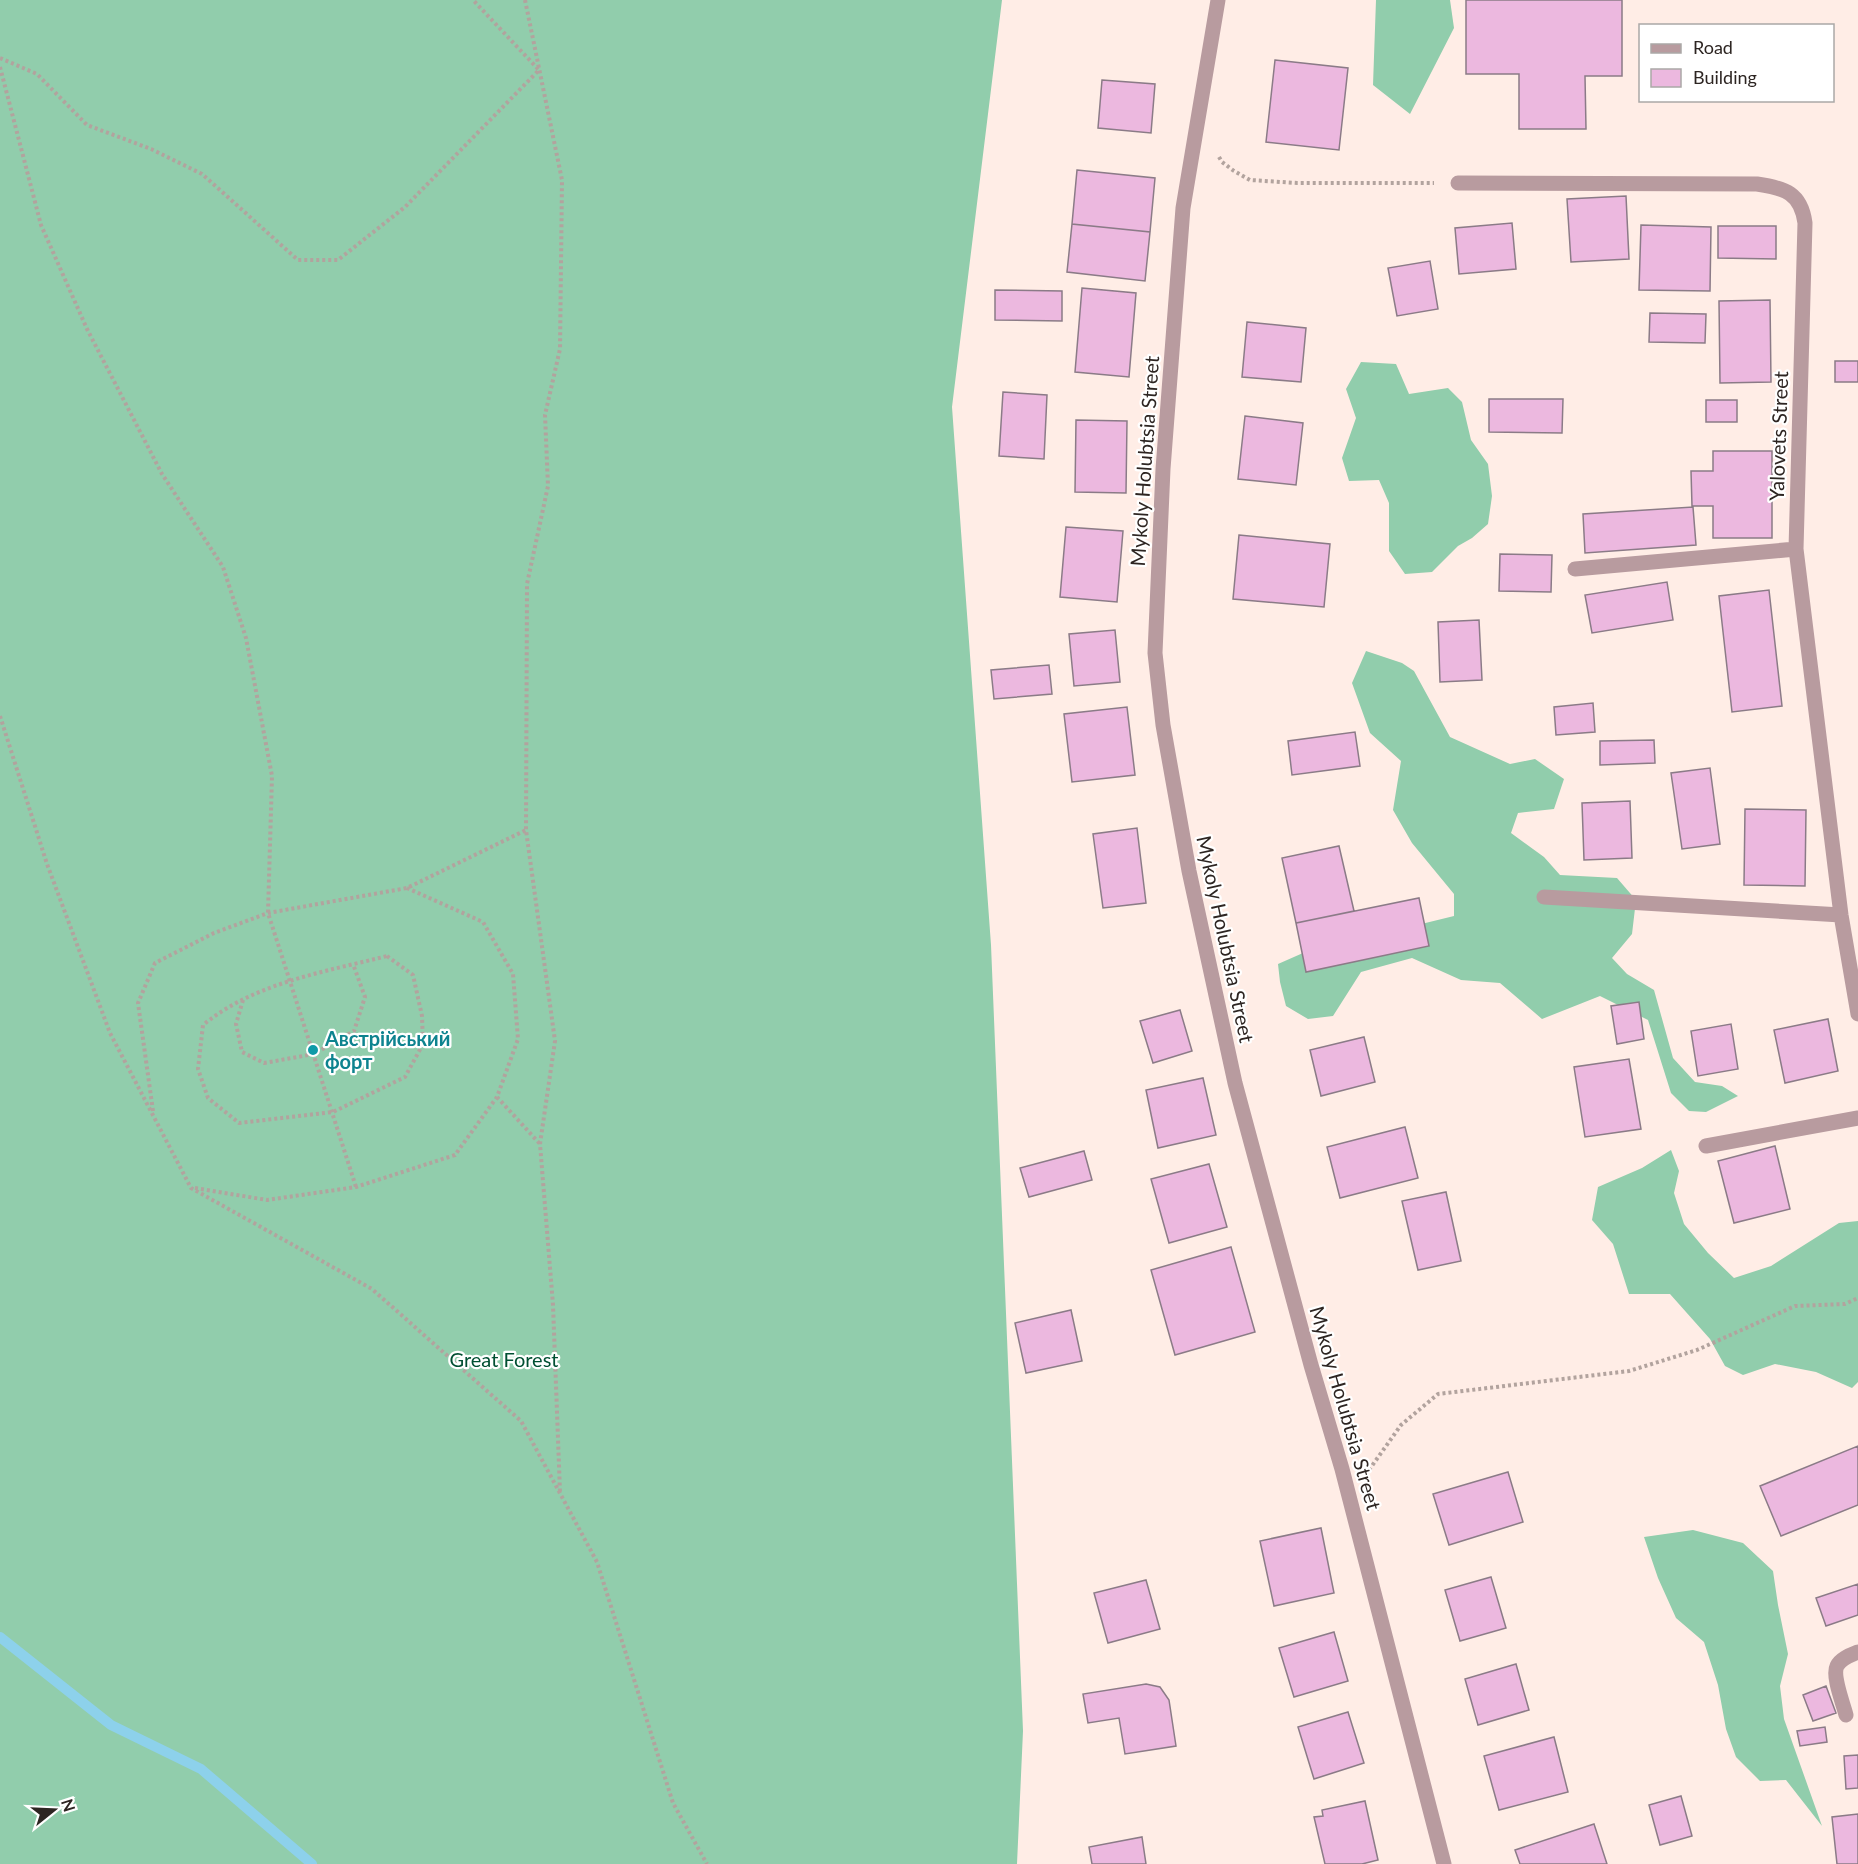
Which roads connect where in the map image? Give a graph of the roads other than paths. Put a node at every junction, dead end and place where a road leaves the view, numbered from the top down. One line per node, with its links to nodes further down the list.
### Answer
1 (1218, 0): 12 (street, Mykoly Holubtsia Street)
2 (1458, 183): 3 (street, Yalovets Street)
3 (1796, 549): 4 (street); 6 (street, Yalovets Street)
4 (1575, 569)
5 (1544, 897): 6 (street)
6 (1841, 915): 7 (street, Yalovets Street)
7 (1858, 1014)
8 (1858, 1118): 9 (street)
9 (1706, 1146)
10 (1858, 1652): 11 (street)
11 (1846, 1714)
12 (1444, 1864)

